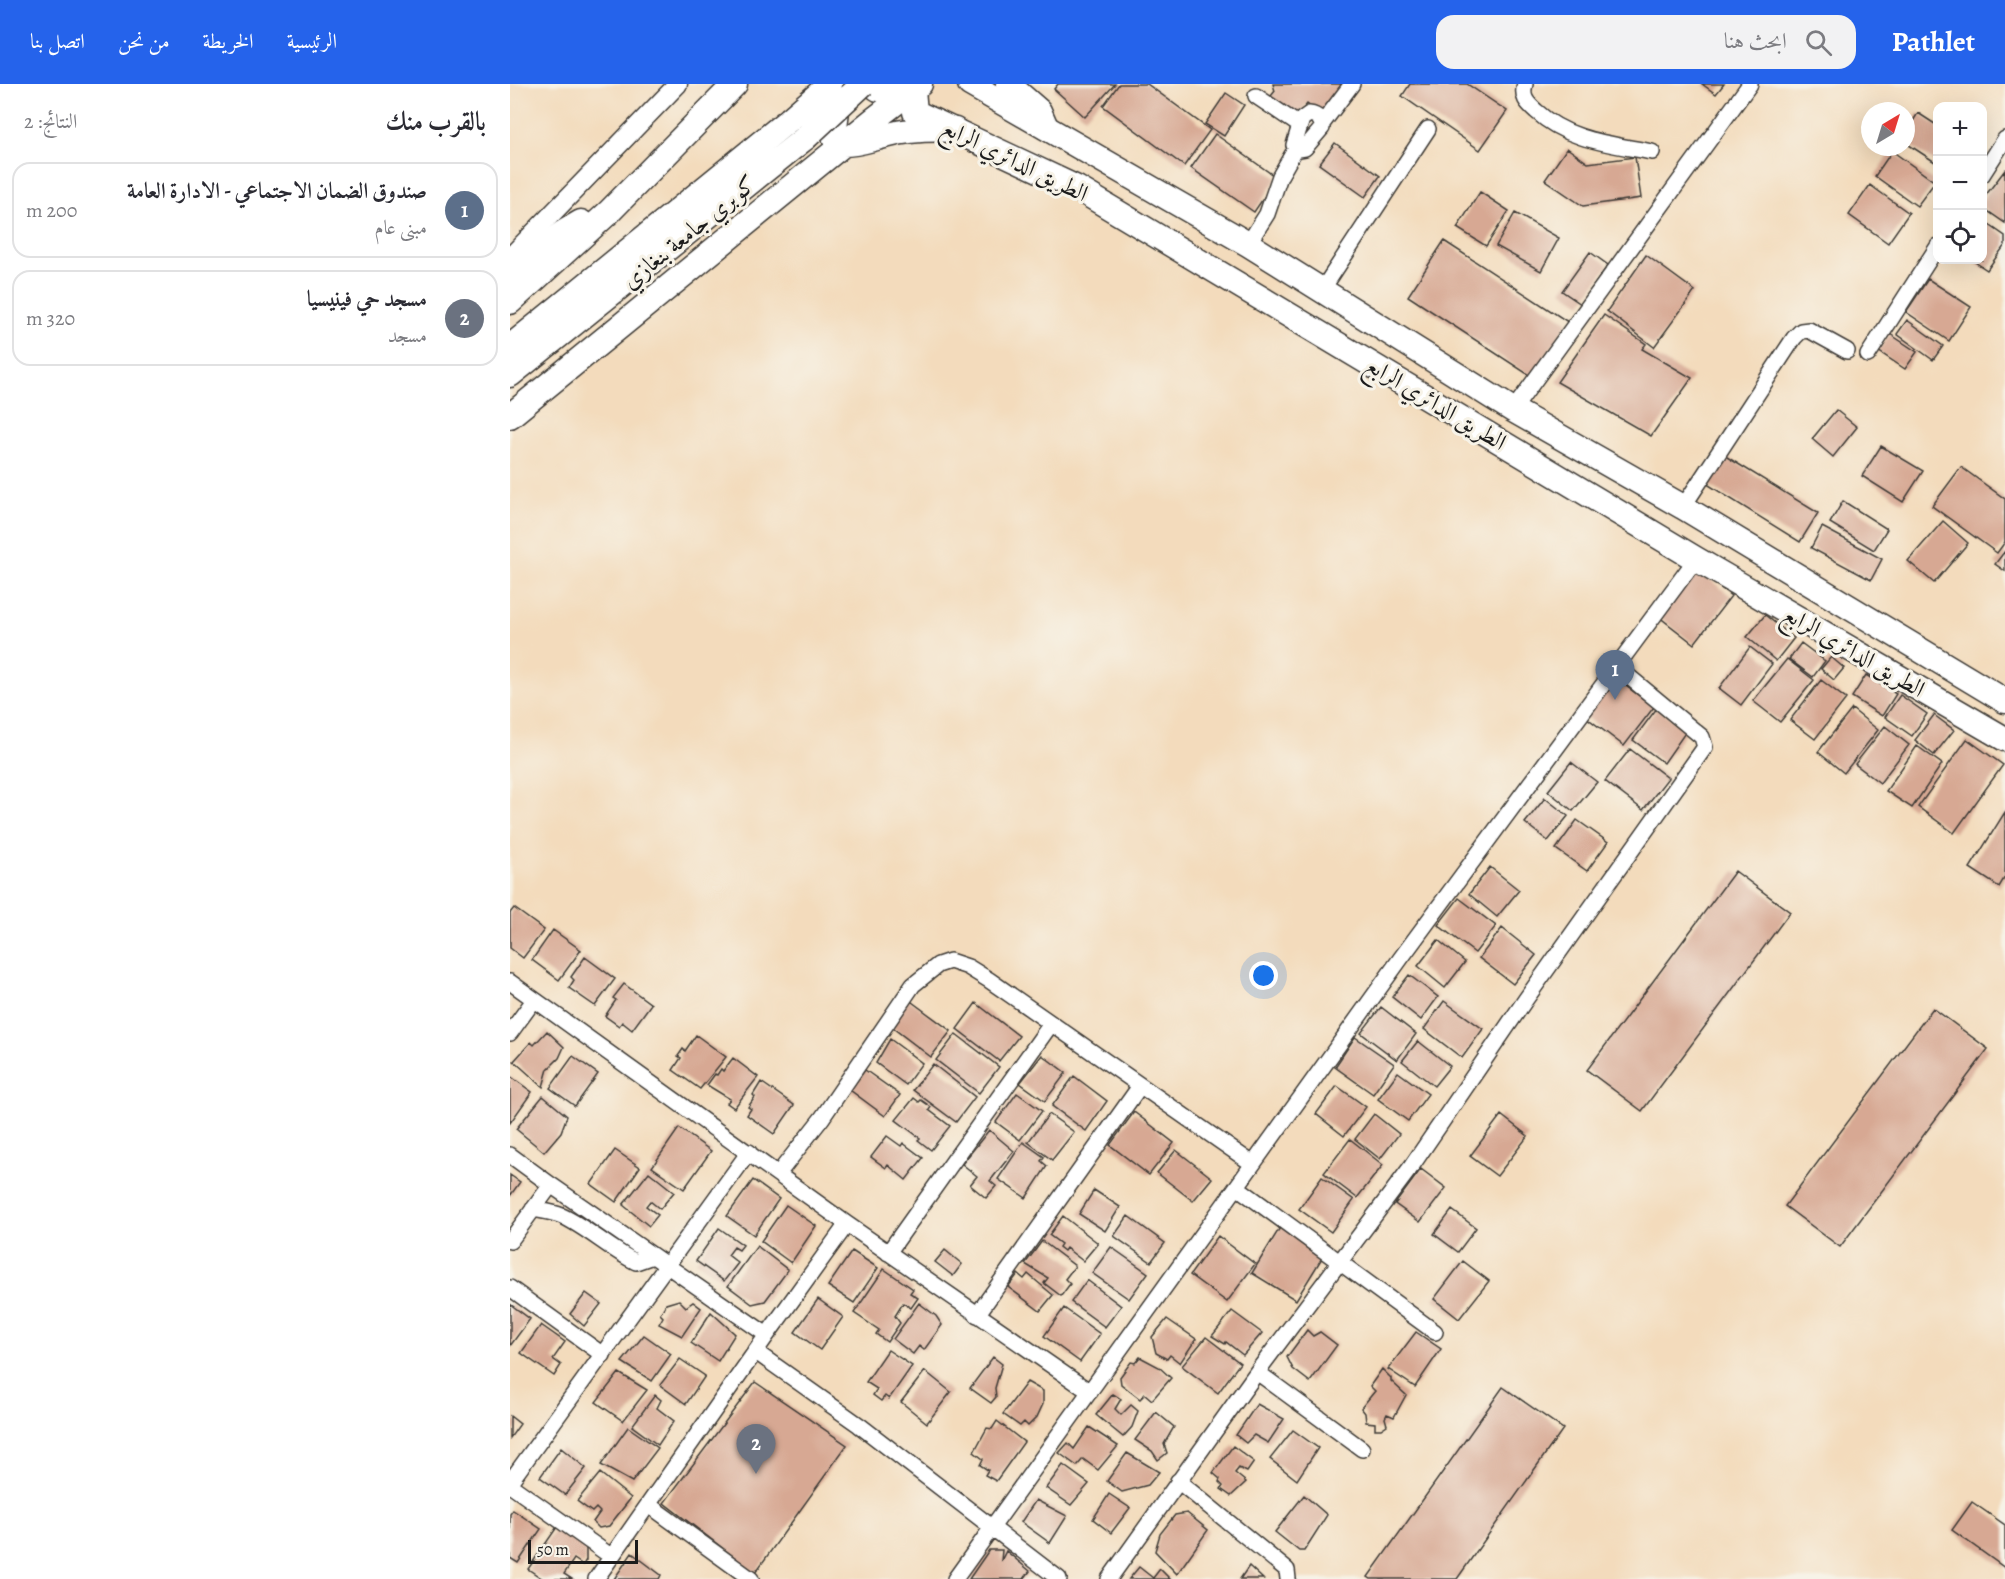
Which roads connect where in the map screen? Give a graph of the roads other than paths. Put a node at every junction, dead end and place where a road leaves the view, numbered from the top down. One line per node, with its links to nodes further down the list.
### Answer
1 (678, 84): 30 (street)
2 (745, 84): 12 (main road)
3 (828, 84): 17 (main road, كوبري جامعة بنغازي, bridge); 21 (main road)
4 (863, 84): 17 (main road, كوبري جامعة بنغازي, bridge)
5 (872, 84): 11 (main road)
6 (970, 84): 16 (main road, الطريق الدائري الرابع)
7 (1008, 84): 16 (main road)
8 (1352, 84): 14 (street)
9 (1525, 84): 24 (street)
10 (1750, 84): 38 (street)
11 (917, 87): 19 (main road, الطريق الدائري الرابع); 21 (main road)
12 (729, 91): 27 (main road)
13 (1256, 96): 15 (street)
14 (1322, 124): 15 (street); 22 (street)
15 (1299, 125): 22 (street)
16 (1046, 127): 23 (main road, الطريق الدائري الرابع)
17 (798, 128): 34 (main road, كوبري جامعة بنغازي); 37 (main road, كوبري جامعة بنغازي)
18 (1428, 129): 32 (street)
19 (955, 130): 21 (main road); 26 (main road, الطريق الدائري الرابع)
20 (2005, 140): 25 (street)
21 (843, 144): 39 (main road)
22 (1296, 148): 28 (street)
23 (1090, 151): 26 (main road); 28 (main road, الطريق الدائري الرابع)
24 (1652, 152)
25 (1987, 169)
26 (1070, 184): 41 (main road, الطريق الدائري الرابع)
27 (609, 212): 31 (main road); 33 (main road)
28 (1248, 244): 32 (main road, الطريق الدائري الرابع)
29 (1933, 254): 36 (street)
30 (510, 257)
31 (510, 274)
32 (1322, 290): 38 (main road, الطريق الدائري الرابع)
33 (510, 302)
34 (510, 347)
35 (1847, 351): 40 (street)
36 (1868, 355)
37 (510, 375)
38 (1513, 410): 40 (main road, الطريق الدائري الرابع)
39 (510, 416)
40 (1683, 507): 43 (main road, الطريق الدائري الرابع)
41 (1696, 559): 42 (street); 44 (main road, الطريق الدائري الرابع)
42 (1616, 666): 52 (street); 61 (street)
43 (2005, 700)
44 (2005, 739)
45 (510, 982): 46 (street)
46 (534, 1000): 48 (street); 50 (street)
47 (1051, 1024): 49 (street); 53 (street); 59 (street)
48 (510, 1033)
49 (1140, 1086): 52 (street); 64 (street)
50 (749, 1152): 53 (street); 62 (street)
51 (510, 1155): 54 (street)
52 (1253, 1164): 55 (street)
53 (778, 1174): 57 (street)
54 (551, 1185): 56 (street); 60 (street)
55 (1237, 1187): 61 (street); 70 (street)
56 (533, 1209): 58 (street); 60 (street)
57 (847, 1224): 59 (street); 66 (street)
58 (510, 1241)
59 (888, 1253): 64 (street)
60 (653, 1256): 62 (street)
61 (1341, 1262): 65 (street); 69 (street)
62 (667, 1266): 66 (street); 68 (street)
63 (510, 1288): 68 (street)
64 (977, 1315): 70 (street)
65 (1435, 1332)
66 (767, 1335): 67 (street)
67 (756, 1352): 74 (street); 75 (street)
68 (603, 1355): 73 (street)
69 (1257, 1372): 71 (street); 72 (street)
70 (1090, 1392): 75 (street)
71 (1362, 1449)
72 (1178, 1481): 81 (street); 82 (street)
73 (510, 1484): 76 (street)
74 (650, 1505): 76 (street); 78 (street)
75 (992, 1526): 79 (street); 80 (street)
76 (612, 1557): 77 (street)
77 (596, 1579)
78 (751, 1579)
79 (954, 1579)
80 (1059, 1579)
81 (1109, 1579)
82 (1288, 1579)

